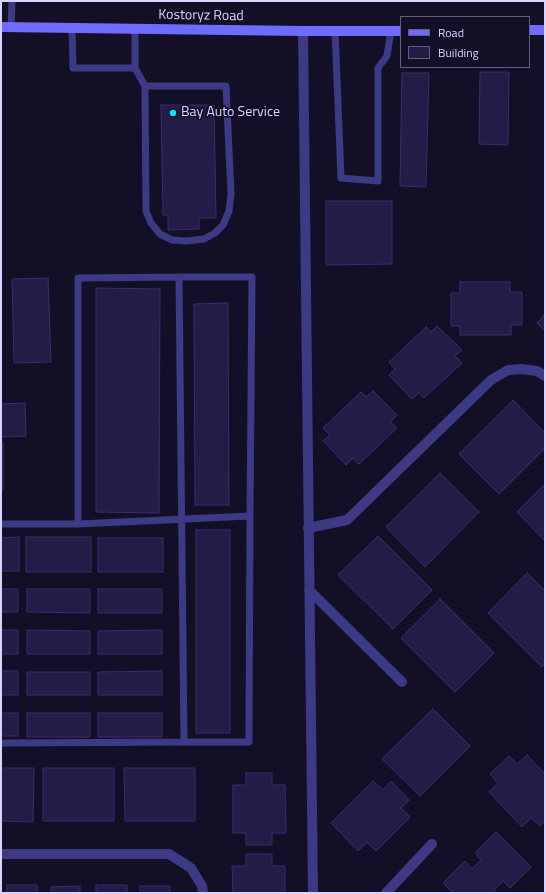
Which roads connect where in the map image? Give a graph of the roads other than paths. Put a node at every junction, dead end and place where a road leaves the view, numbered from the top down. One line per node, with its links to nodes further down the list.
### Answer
1 (12, 1): 2 (lane)
2 (6, 27): 3 (main road, Kostoryz Road)
3 (72, 28): 4 (main road, Kostoryz Road); 11 (lane)
4 (135, 29): 8 (main road, Kostoryz Road); 11 (lane)
5 (335, 30): 8 (main road, Kostoryz Road); 9 (main road, Kostoryz Road); 9 (lane)
6 (530, 30): 7 (main road)
7 (545, 30)
8 (302, 31): 19 (street)
9 (390, 31): 10 (main road, Kostoryz Road)
10 (400, 31)
11 (135, 68): 12 (lane)
12 (145, 86): 12 (lane)
13 (178, 277): 15 (lane); 16 (lane); 18 (lane)
14 (545, 376): 19 (street)
15 (250, 516): 16 (lane); 22 (lane)
16 (182, 520): 18 (lane); 22 (lane)
17 (1, 524): 18 (lane)
18 (78, 524)
19 (308, 528): 20 (street)
20 (309, 590): 21 (street); 27 (street)
21 (402, 682)
22 (184, 742): 23 (lane)
23 (1, 743)
24 (432, 844): 28 (street)
25 (1, 854): 26 (street)
26 (203, 893)
27 (313, 893)
28 (386, 893)

